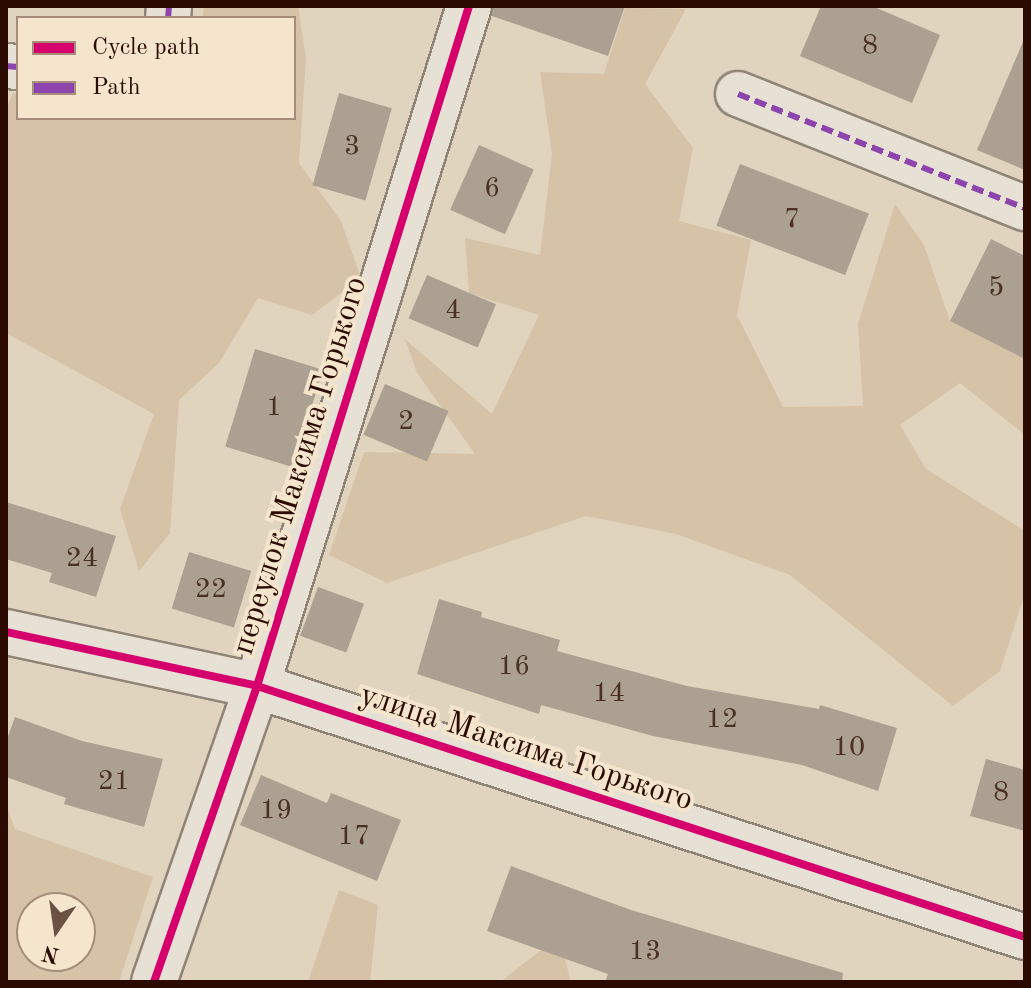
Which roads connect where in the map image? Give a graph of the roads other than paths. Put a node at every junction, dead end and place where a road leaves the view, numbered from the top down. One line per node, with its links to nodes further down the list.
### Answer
1 (469, 6): 5 (street, переулок Максима Горького)
2 (738, 94): 3 (street)
3 (1025, 208)
4 (6, 632): 5 (street, улица Максима Горького)
5 (257, 686): 6 (street, улица Максима Горького); 7 (street, переулок Максима Горького)
6 (1025, 937)
7 (154, 982)

